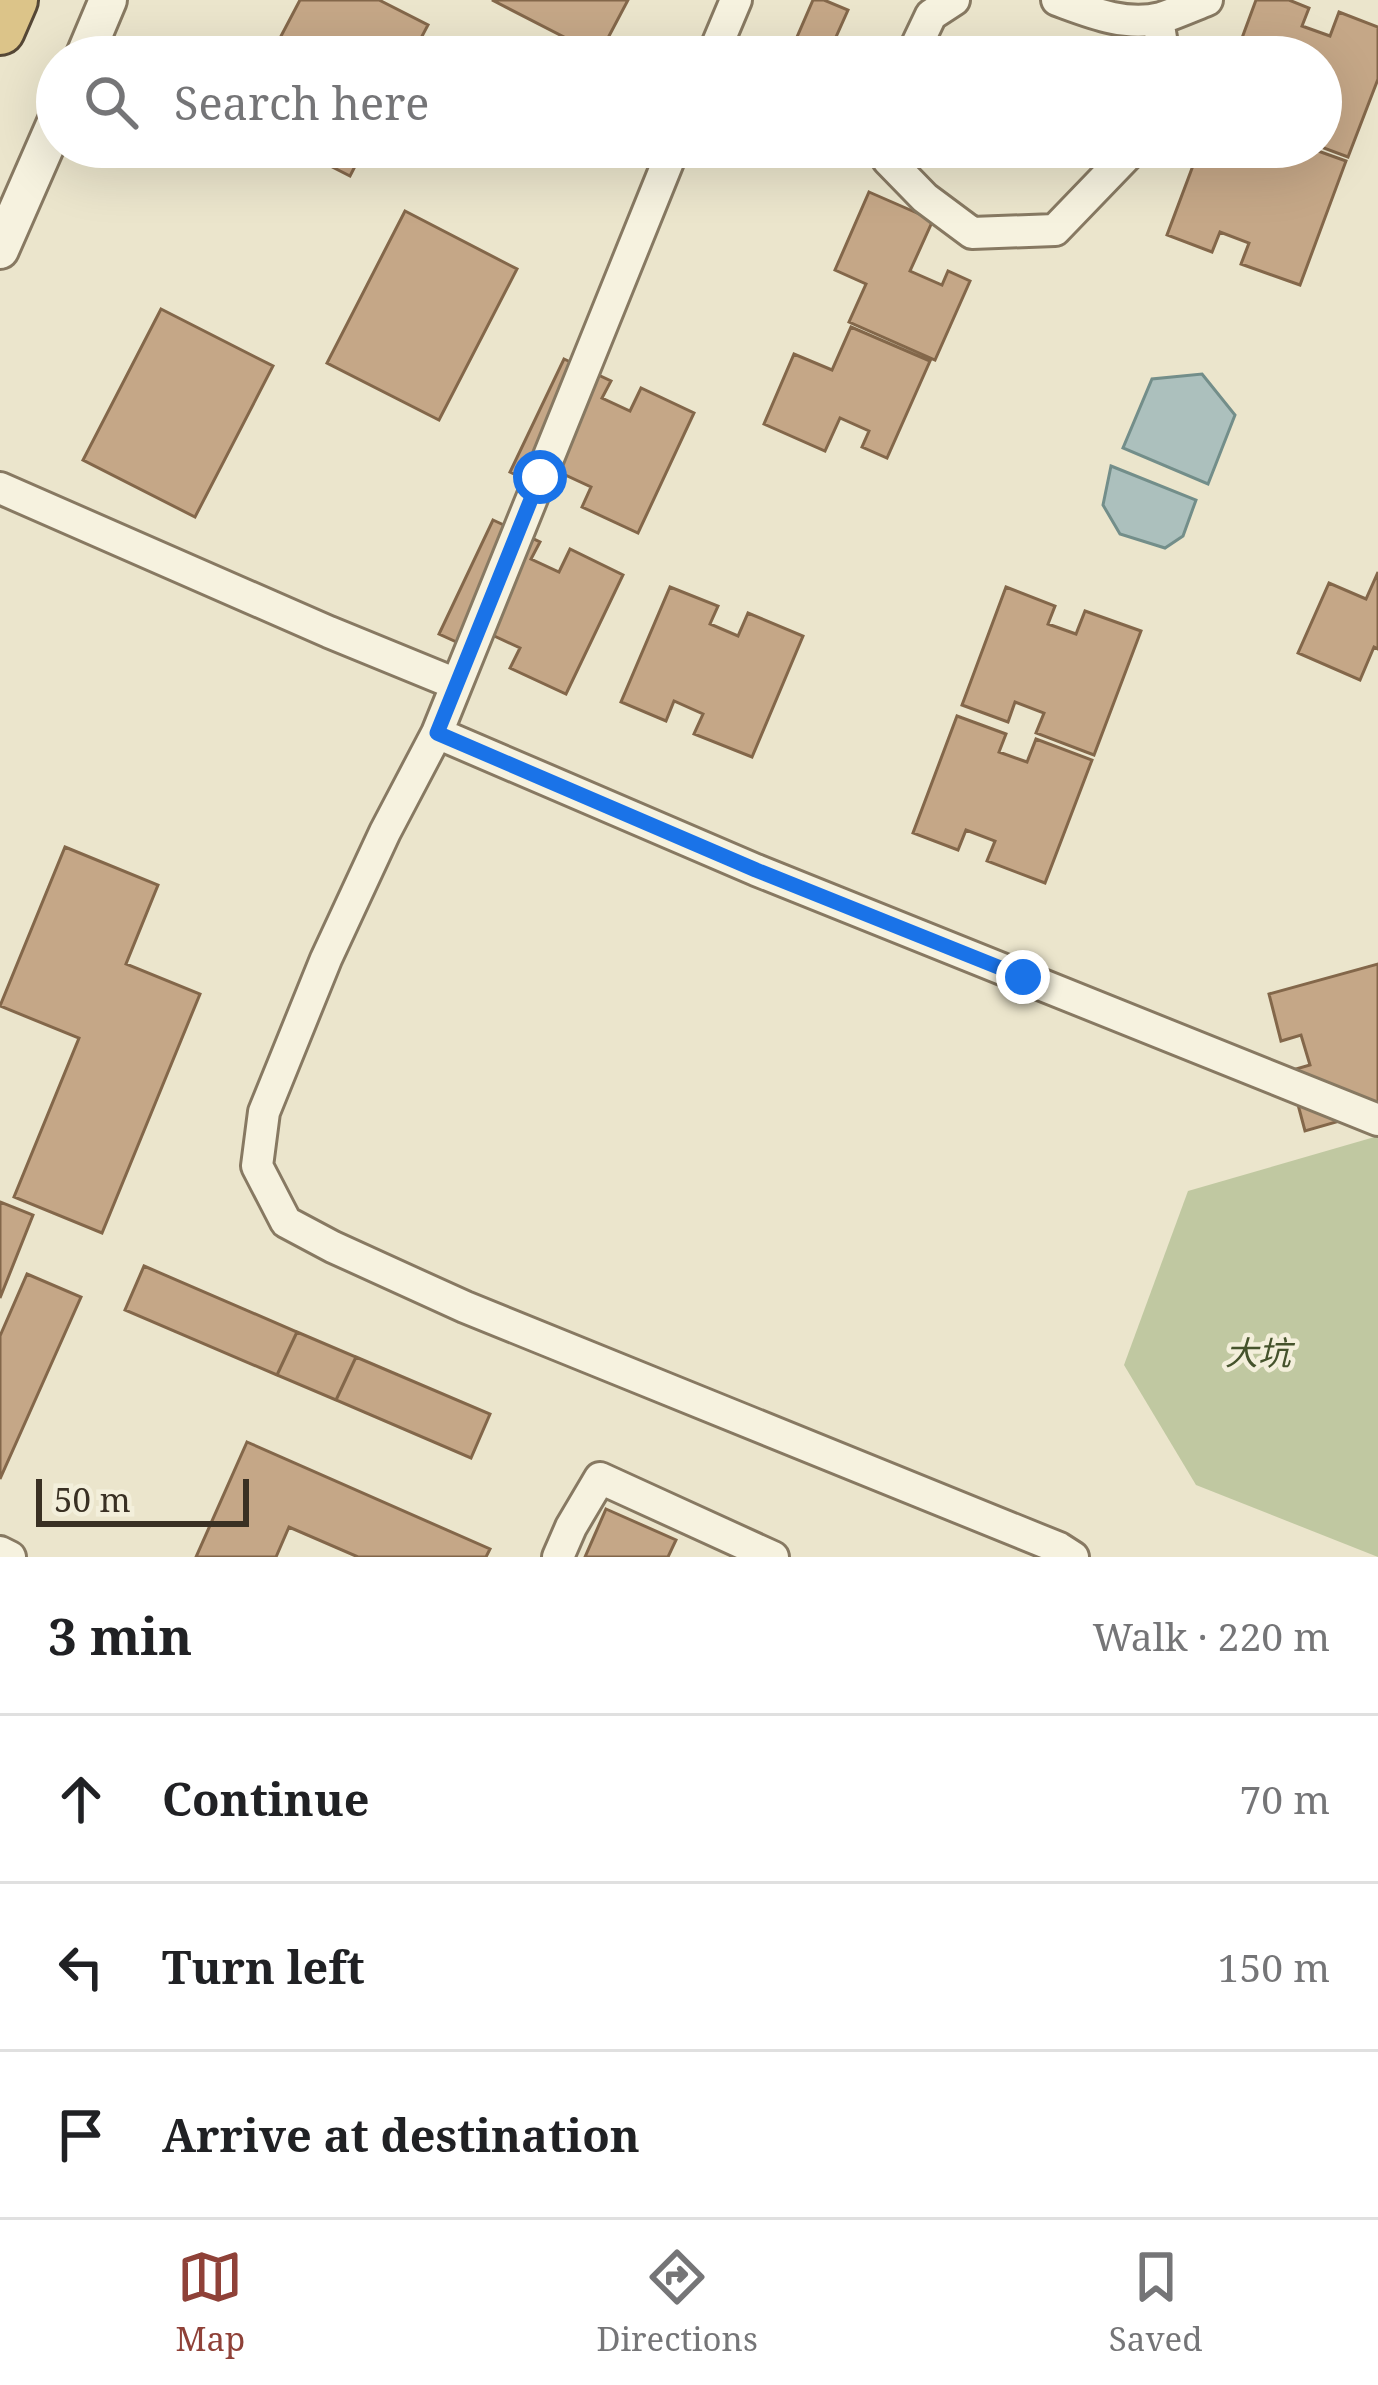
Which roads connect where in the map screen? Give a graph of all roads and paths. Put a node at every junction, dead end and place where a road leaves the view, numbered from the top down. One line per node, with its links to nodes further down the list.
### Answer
1 (13, 0): 8 (highway)
2 (108, 0): 9 (street)
3 (736, 0): 10 (street)
4 (954, 0): 11 (street)
5 (1057, 0): 7 (street)
6 (1207, 0): 7 (street)
7 (1158, 19): 12 (street)
8 (0, 30)
9 (93, 36)
10 (721, 36)
11 (920, 36)
12 (1161, 36)
13 (36, 168): 17 (street)
14 (665, 168): 19 (street)
15 (896, 168): 16 (street)
16 (1115, 168)
17 (0, 250)
18 (0, 488): 19 (street)
19 (456, 684): 20 (street)
20 (437, 733): 21 (street); 26 (street)
21 (1378, 1120)
22 (0, 1552): 23 (street)
23 (10, 1557)
24 (558, 1557): 25 (street)
25 (772, 1557)
26 (1072, 1557)

